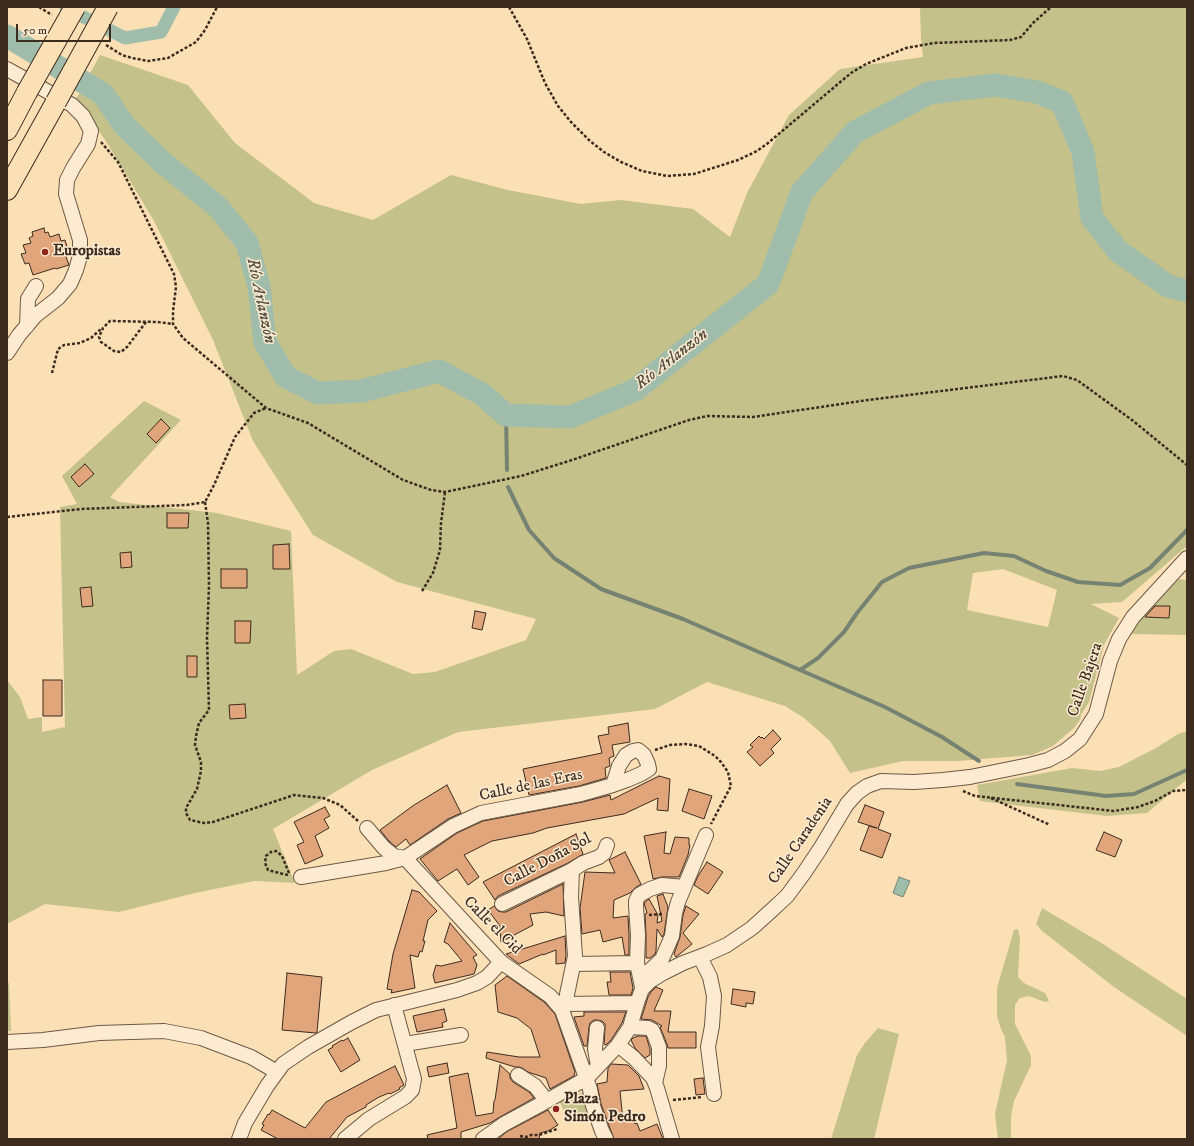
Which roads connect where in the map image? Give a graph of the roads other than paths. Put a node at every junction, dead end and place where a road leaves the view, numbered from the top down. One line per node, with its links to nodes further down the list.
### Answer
1 (75, 7): 4 (highway, bridge)
2 (108, 7): 5 (highway, bridge)
3 (7, 69): 7 (street)
4 (7, 130)
5 (7, 190)
6 (36, 286): 7 (street)
7 (27, 326): 8 (street)
8 (7, 353)
9 (1187, 558): 10 (street, Calle Bajera)
10 (943, 780): 20 (street, Calle Caradenia)
11 (613, 785): 11 (street, Calle de las Eras); 15 (street, Calle de las Eras)
12 (367, 828): 15 (street)
13 (706, 835): 18 (street)
14 (607, 845): 16 (street, Calle Doña Sol)
15 (405, 858): 17 (street, Calle de las Eras); 21 (street, Calle el Cid)
16 (572, 870): 19 (street, Calle Doña Sol); 23 (street)
17 (296, 876)
18 (684, 887): 22 (street); 24 (street)
19 (502, 904)
20 (700, 957): 24 (street, Calle Caradenia); 39 (street)
21 (501, 962): 26 (street); 27 (street, Calle el Cid)
22 (637, 963): 23 (street); 24 (street)
23 (574, 964): 27 (street)
24 (642, 989): 25 (street)
25 (637, 1003): 27 (street); 28 (street)
26 (394, 1005): 32 (street); 35 (street)
27 (564, 1007): 37 (street, Calle el Cid)
28 (630, 1026): 33 (street); 38 (street)
29 (597, 1028): 34 (street)
30 (462, 1035): 32 (street)
31 (7, 1042): 35 (street)
32 (405, 1044): 43 (street)
33 (618, 1045): 34 (street); 38 (street)
34 (598, 1066): 37 (street)
35 (277, 1072): 42 (street)
36 (518, 1075): 40 (street)
37 (587, 1078): 40 (street); 44 (street)
38 (654, 1083): 45 (street)
39 (714, 1094)
40 (547, 1101): 41 (street)
41 (485, 1138)
42 (239, 1139)
43 (345, 1139)
44 (606, 1139)
45 (672, 1139)

